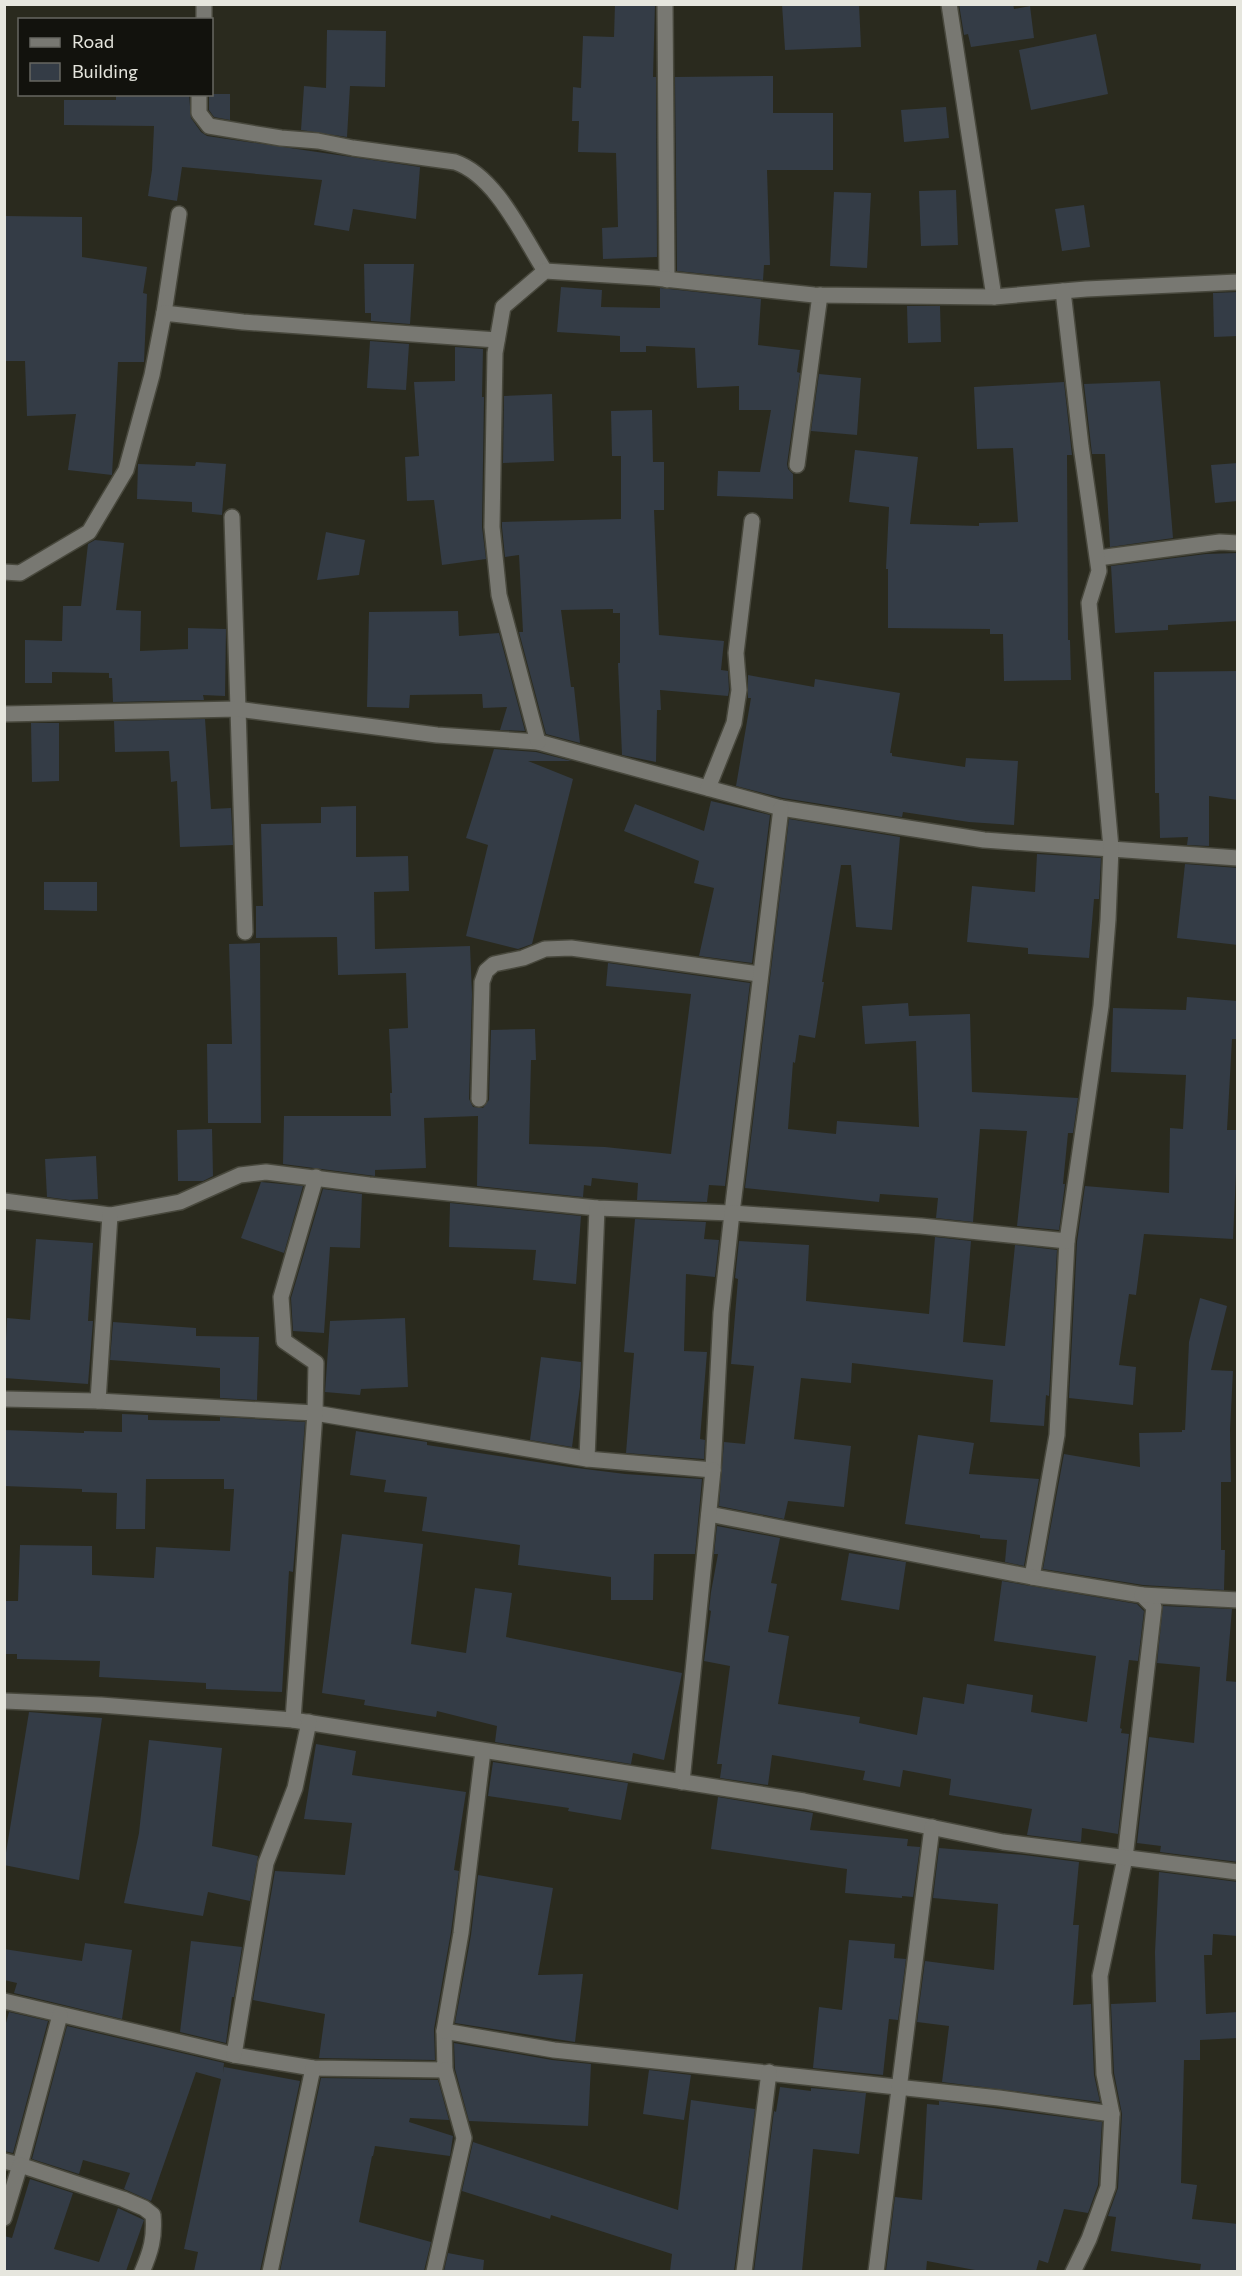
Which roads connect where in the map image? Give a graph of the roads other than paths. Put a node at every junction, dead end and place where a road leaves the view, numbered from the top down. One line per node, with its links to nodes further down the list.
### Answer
1 (665, 4): 6 (street)
2 (949, 4): 10 (street)
3 (199, 96): 5 (street)
4 (179, 214): 11 (street)
5 (545, 271): 6 (street); 12 (street)
6 (667, 279): 9 (street)
7 (1238, 282): 8 (street)
8 (1063, 291): 10 (street); 17 (street)
9 (820, 295): 10 (street); 13 (street)
10 (994, 297)
11 (164, 313): 12 (street); 18 (street)
12 (497, 340): 21 (street)
13 (797, 465)
14 (232, 517): 19 (street)
15 (752, 522): 22 (street)
16 (1238, 543): 17 (street)
17 (1098, 558): 24 (street)
18 (4, 572)
19 (237, 709): 20 (street); 21 (street); 26 (street)
20 (4, 714)
21 (538, 742): 22 (street)
22 (708, 788): 23 (street)
23 (781, 808): 24 (street); 27 (street)
24 (1111, 848): 25 (street); 34 (street)
25 (1238, 858)
26 (245, 932)
27 (759, 974): 28 (street); 32 (street)
28 (479, 1099)
29 (316, 1177): 31 (street); 33 (street); 37 (street)
30 (4, 1201): 33 (street)
31 (597, 1208): 32 (street); 38 (street)
32 (732, 1213): 34 (street); 39 (street)
33 (110, 1215): 36 (street)
34 (1067, 1241): 41 (street)
35 (4, 1399): 36 (street)
36 (98, 1401): 37 (street)
37 (315, 1413): 38 (street); 45 (street)
38 (587, 1459): 39 (street)
39 (713, 1470): 40 (street)
40 (709, 1514): 41 (street); 48 (street)
41 (1032, 1577): 42 (street)
42 (1142, 1594): 43 (street); 50 (street)
43 (1238, 1600)
44 (4, 1701): 45 (street)
45 (293, 1720): 46 (street)
46 (309, 1722): 47 (street); 55 (street)
47 (483, 1751): 48 (street); 54 (street)
48 (682, 1782): 49 (street)
49 (932, 1827): 50 (street); 59 (street)
50 (1125, 1858): 51 (street); 60 (street)
51 (1238, 1872)
52 (4, 2001): 53 (street)
53 (60, 2015): 55 (street); 61 (street)
54 (444, 2031): 57 (street); 58 (street)
55 (234, 2055): 56 (street)
56 (313, 2068): 57 (street); 64 (street)
57 (445, 2070): 65 (street)
58 (769, 2072): 59 (street); 66 (street)
59 (898, 2087): 60 (street); 67 (street)
60 (1112, 2114): 68 (street)
61 (12, 2163): 62 (street); 63 (street)
62 (4, 2218)
63 (142, 2271)
64 (270, 2271)
65 (434, 2271)
66 (744, 2271)
67 (876, 2271)
68 (1072, 2271)

